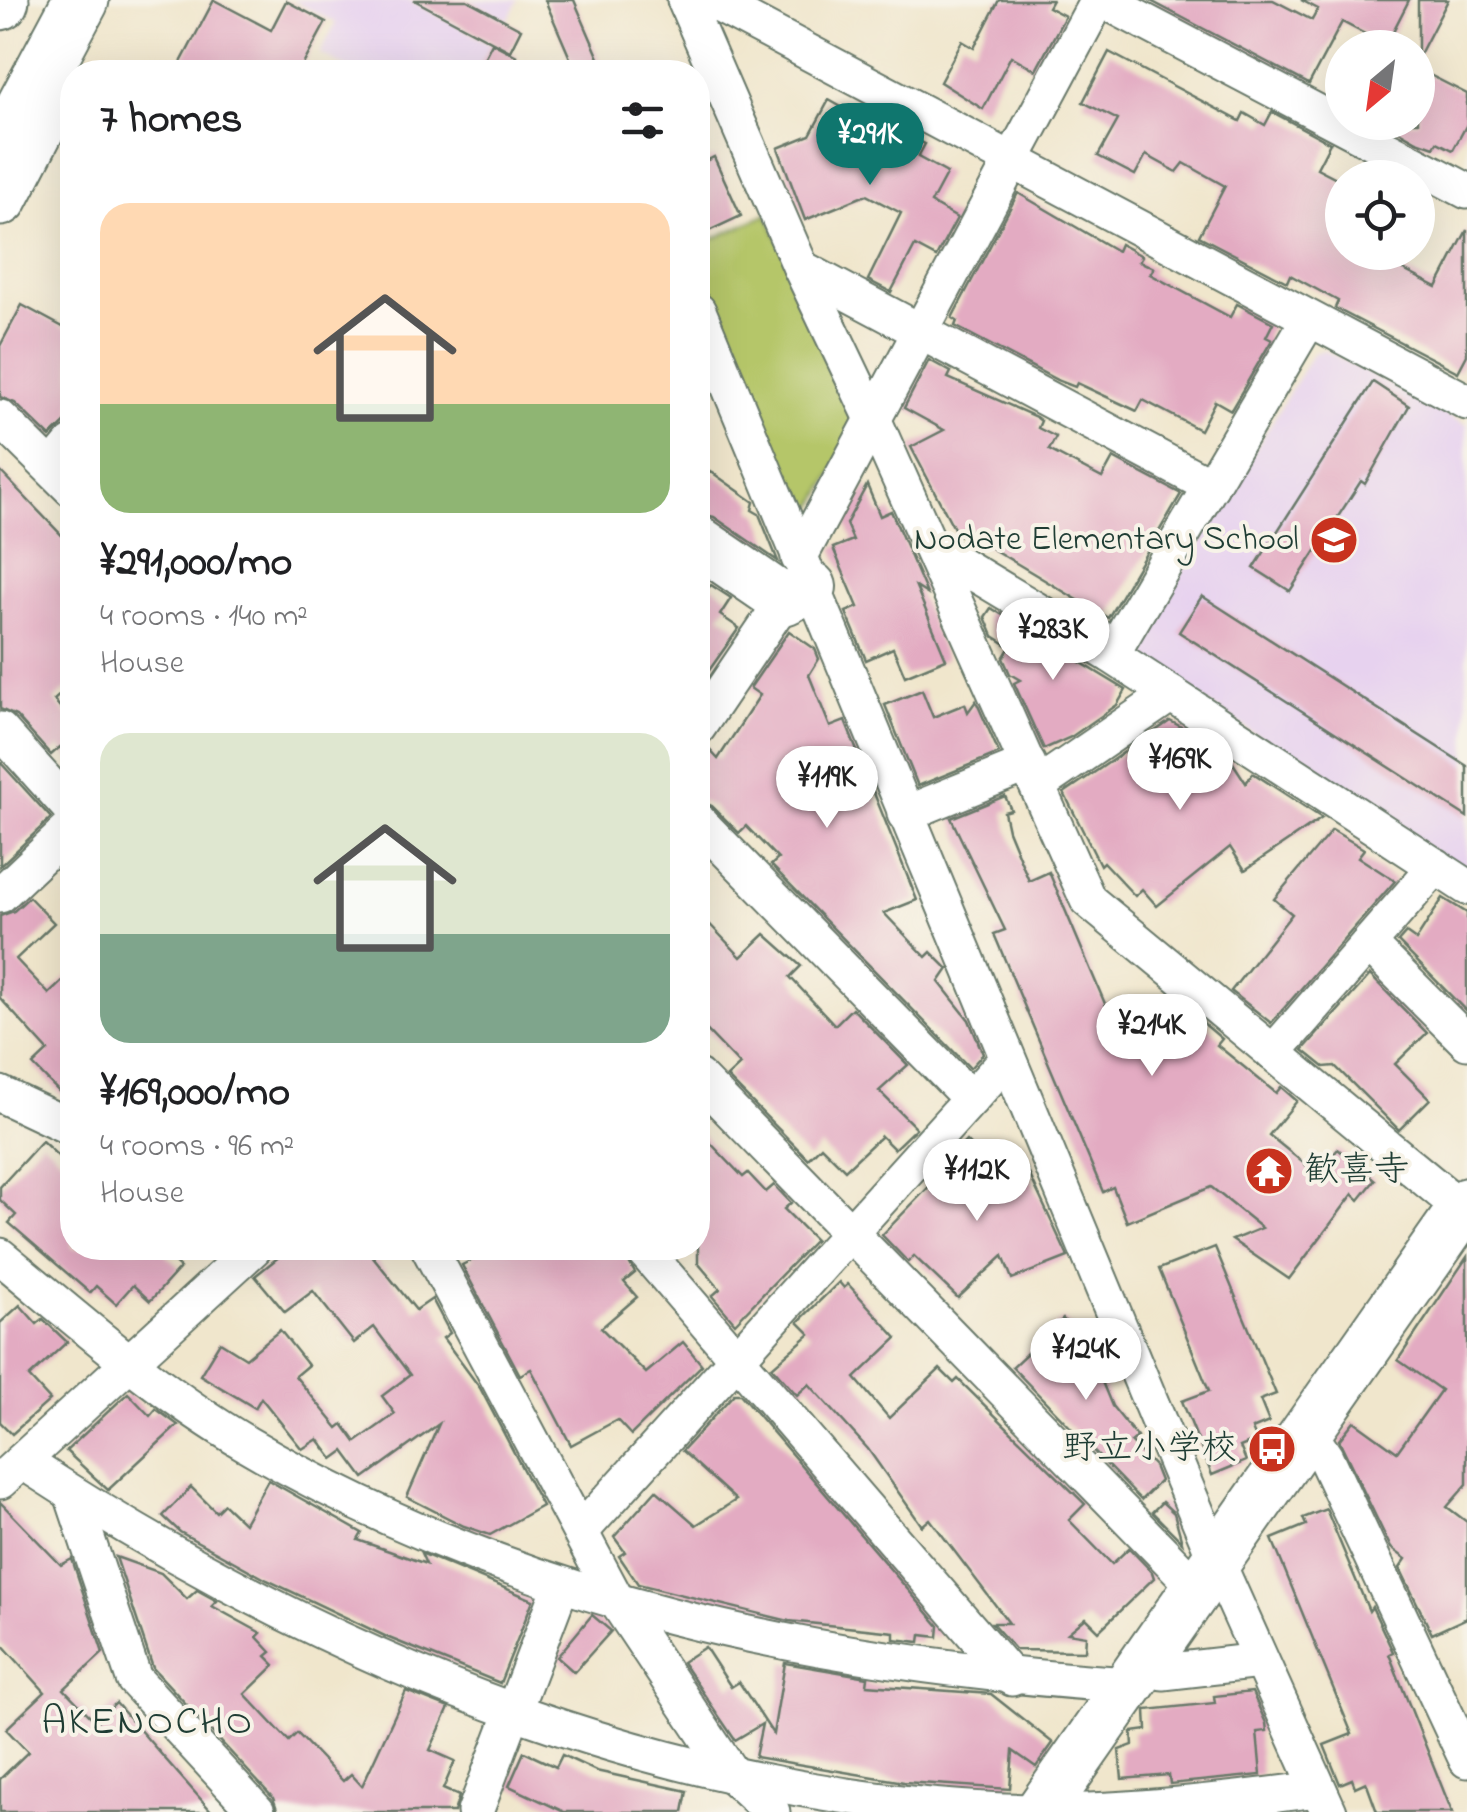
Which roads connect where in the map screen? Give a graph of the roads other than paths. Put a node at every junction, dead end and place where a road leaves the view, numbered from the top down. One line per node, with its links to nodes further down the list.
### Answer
1 (38, 0): 7 (main road)
2 (81, 0): 9 (main road)
3 (102, 0): 6 (main road)
4 (1101, 0): 10 (street); 11 (street)
5 (694, 1): 10 (street); 13 (street)
6 (80, 60)
7 (0, 74)
8 (60, 113): 12 (main road)
9 (0, 152)
10 (1012, 163): 14 (street); 15 (street)
11 (1467, 191)
12 (0, 198)
13 (801, 268): 15 (street); 19 (street)
14 (1309, 319): 17 (street); 21 (street)
15 (921, 335): 19 (street); 21 (street)
16 (710, 343): 24 (street)
17 (1467, 402)
18 (0, 418): 20 (street)
19 (874, 421): 23 (street); 24 (street)
20 (60, 463)
21 (1211, 486): 25 (street)
22 (710, 546): 24 (street)
23 (931, 547): 25 (street); 29 (street)
24 (798, 582): 27 (street); 31 (street)
25 (1111, 655): 26 (street)
26 (1171, 694): 29 (street); 34 (street)
27 (710, 710)
28 (0, 730): 30 (street)
29 (1033, 775): 31 (street); 39 (street)
30 (60, 786)
31 (905, 814): 40 (street)
32 (710, 833): 43 (street)
33 (60, 839): 36 (street)
34 (1436, 866): 35 (street); 37 (street)
35 (1467, 888)
36 (0, 894)
37 (1369, 944): 38 (street); 39 (street)
38 (1467, 1042)
39 (1273, 1053): 45 (street)
40 (1007, 1059): 43 (street); 57 (street)
41 (710, 1088): 46 (street)
42 (0, 1094): 44 (street)
43 (971, 1099): 46 (street)
44 (60, 1122)
45 (1466, 1208): 53 (street)
46 (850, 1232): 51 (street); 57 (street)
47 (0, 1256): 52 (street)
48 (231, 1260): 52 (street)
49 (436, 1260): 56 (street)
50 (652, 1260): 51 (street)
51 (737, 1358): 56 (street); 62 (street)
52 (129, 1362): 54 (street); 58 (street)
53 (1308, 1430): 57 (street); 63 (street)
54 (10, 1463): 55 (street)
55 (72, 1494): 64 (street); 68 (street)
56 (582, 1530): 59 (street)
57 (1206, 1574): 60 (street); 61 (street)
58 (562, 1586): 59 (street); 64 (street)
59 (619, 1605): 62 (street); 66 (street)
60 (1260, 1661): 61 (street); 67 (street)
61 (1137, 1673): 62 (street); 71 (street)
62 (1012, 1678)
63 (1458, 1701): 65 (street)
64 (512, 1714): 66 (street); 69 (street)
65 (1467, 1760)
66 (733, 1776): 70 (street); 71 (street)
67 (1324, 1800): 71 (street)
68 (257, 1812)
69 (474, 1812)
70 (772, 1812)
71 (1040, 1812)

